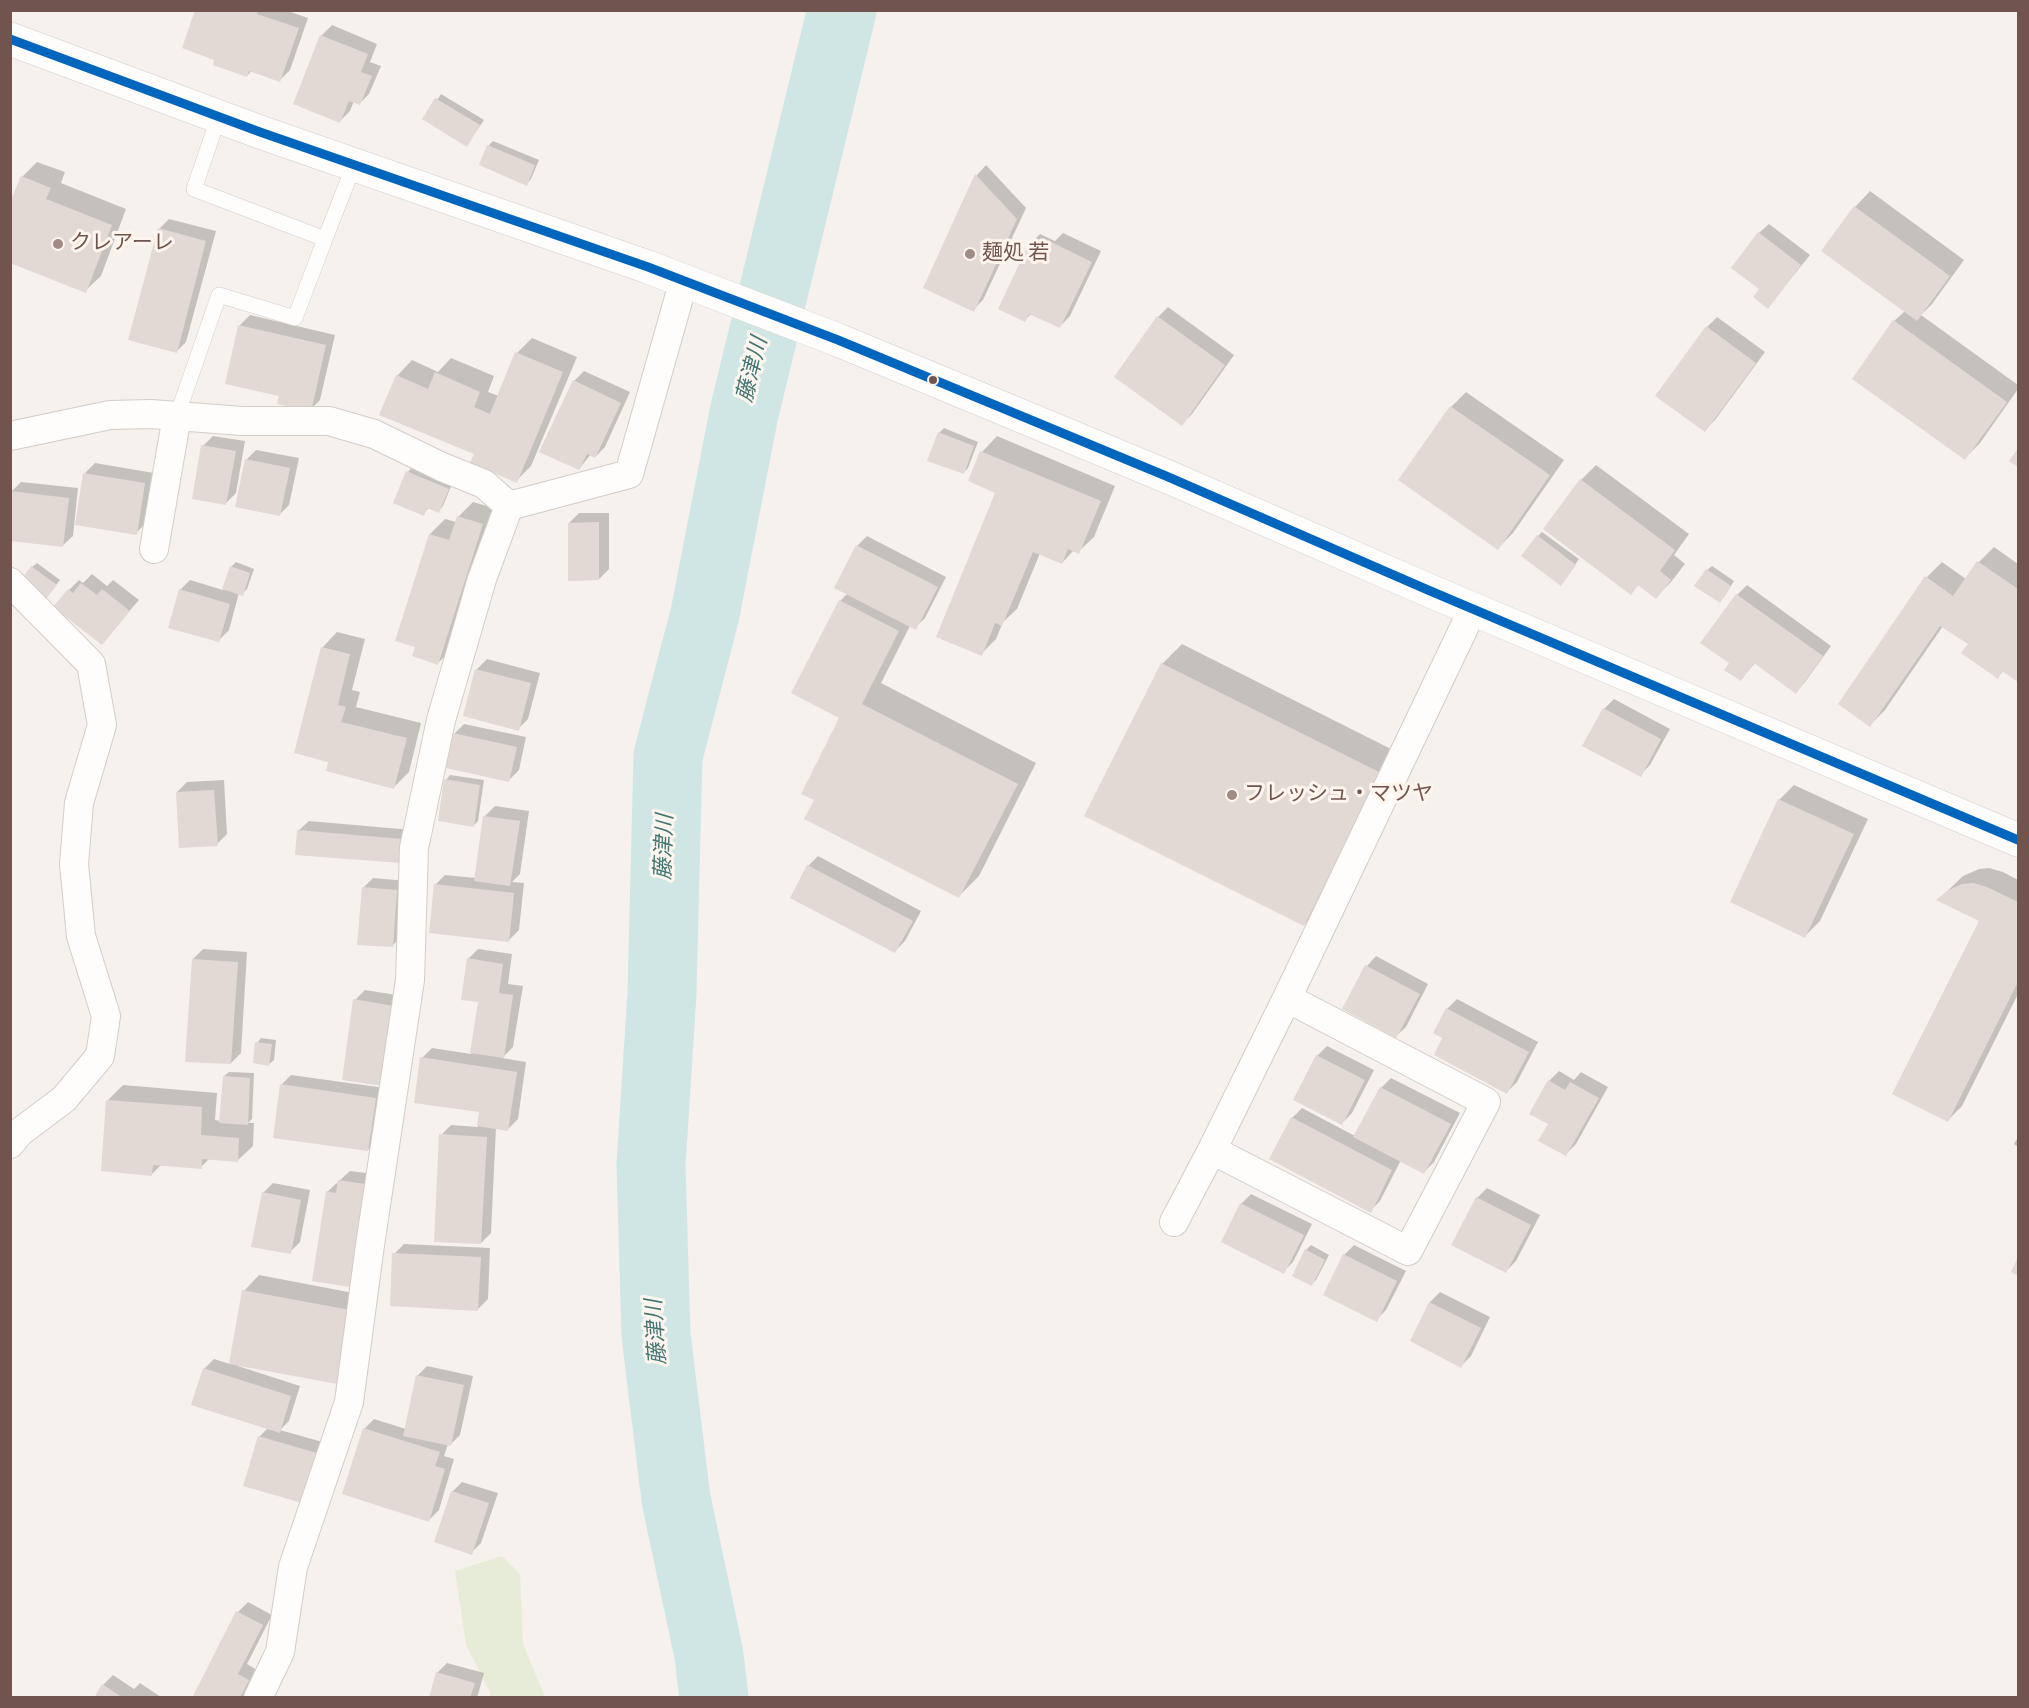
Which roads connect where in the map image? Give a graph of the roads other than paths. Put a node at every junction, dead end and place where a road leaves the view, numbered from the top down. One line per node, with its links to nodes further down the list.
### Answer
1 (10, 39): 2 (main road)
2 (219, 116): 3 (main road); 4 (lane)
3 (354, 165): 4 (lane); 5 (main road)
4 (325, 239): 6 (lane)
5 (694, 284): 8 (street); 11 (main road)
6 (177, 416): 7 (street); 8 (street); 9 (street)
7 (10, 436)
8 (508, 506): 17 (street)
9 (154, 549)
10 (10, 582): 14 (street)
11 (1473, 609): 12 (main road); 13 (street)
12 (2019, 840)
13 (1287, 998): 15 (street); 15 (street)
14 (10, 1144)
15 (1212, 1150): 16 (street)
16 (1174, 1222)
17 (258, 1698)

